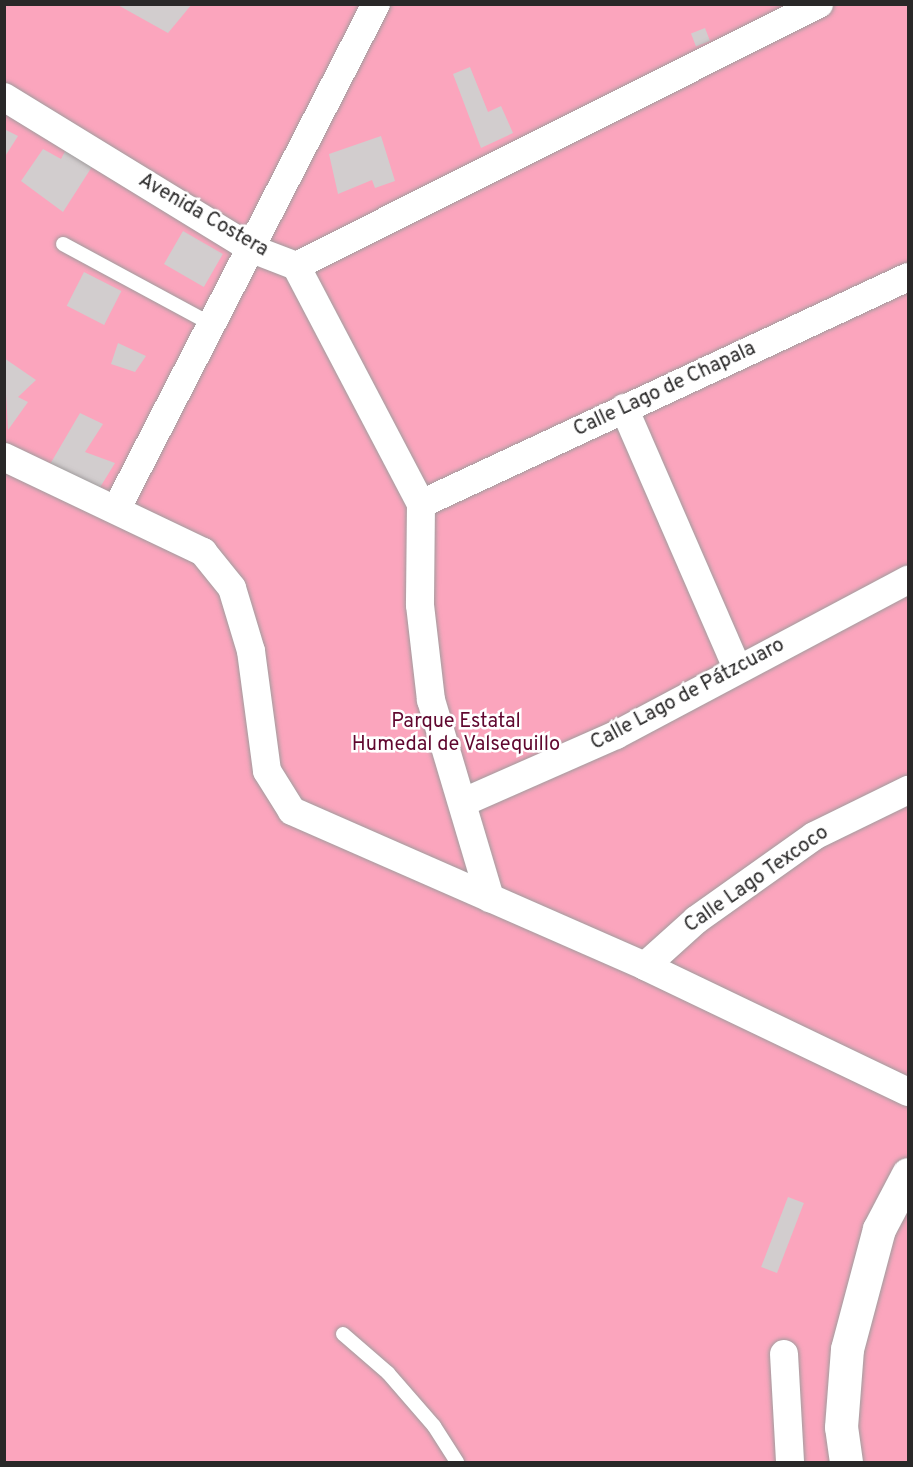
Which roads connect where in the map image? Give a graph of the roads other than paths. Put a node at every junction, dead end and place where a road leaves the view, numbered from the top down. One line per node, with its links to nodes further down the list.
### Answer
1 (376, 4): 5 (street)
2 (819, 4): 6 (street)
3 (4, 97): 5 (street, Avenida Costera)
4 (63, 244): 8 (lane)
5 (252, 249): 6 (street, Avenida Costera); 8 (street)
6 (296, 266): 11 (street)
7 (909, 277): 9 (street, Calle Lago de Chapala)
8 (211, 324): 12 (street)
9 (624, 408): 11 (street, Calle Lago de Chapala); 14 (street)
10 (4, 457): 12 (street)
11 (422, 504): 16 (street)
12 (116, 510): 17 (street)
13 (909, 580): 14 (street, Calle Lago de Pátzcuaro)
14 (737, 668): 16 (street, Calle Lago de Pátzcuaro)
15 (909, 790): 18 (street, Calle Lago Texcoco)
16 (464, 802): 17 (street)
17 (490, 898): 18 (street)
18 (645, 966): 19 (street)
19 (909, 1092)
20 (909, 1174): 25 (street)
21 (343, 1334): 23 (lane)
22 (784, 1354): 24 (street)
23 (457, 1462)
24 (790, 1462)
25 (846, 1462)

